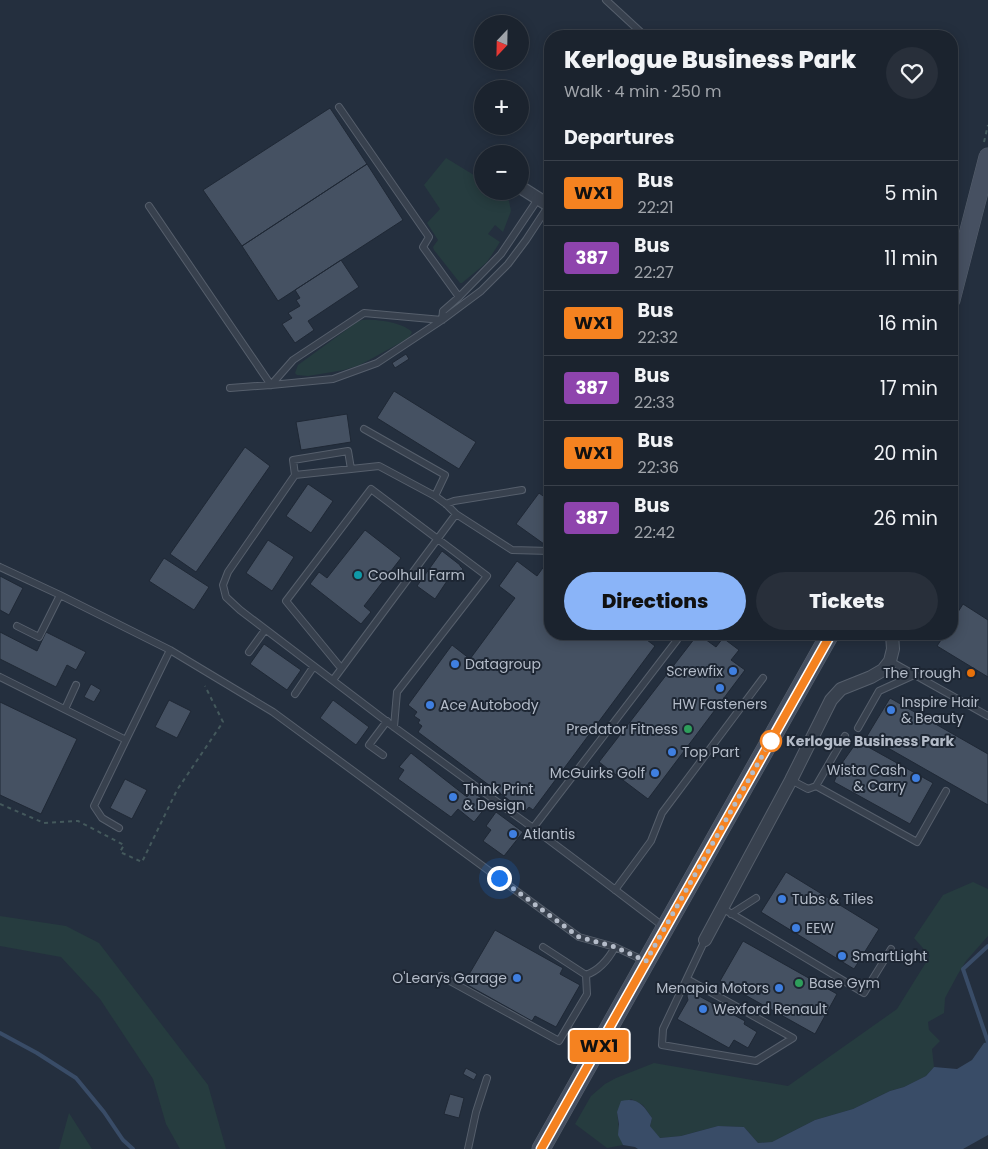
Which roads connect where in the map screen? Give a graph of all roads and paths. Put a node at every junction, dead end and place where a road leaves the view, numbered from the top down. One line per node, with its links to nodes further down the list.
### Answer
1 (606, 0): 2 (lane)
2 (638, 30)
3 (339, 107): 12 (lane)
4 (988, 157): 5 (main road)
5 (985, 176): 11 (main road)
6 (529, 192): 7 (street)
7 (544, 202)
8 (544, 205): 12 (lane)
9 (149, 206): 14 (lane)
10 (544, 207): 13 (lane)
11 (958, 271)
12 (459, 298): 13 (lane)
13 (442, 320): 14 (lane); 14 (lane)
14 (271, 385): 15 (lane)
15 (230, 388)
16 (364, 429): 20 (lane)
17 (350, 469): 18 (lane); 18 (lane); 20 (lane)
18 (295, 475): 28 (lane)
19 (522, 490): 21 (lane)
20 (434, 496): 21 (lane)
21 (446, 504): 22 (lane)
22 (456, 514): 23 (lane); 24 (lane)
23 (438, 539): 36 (lane); 36 (lane); 47 (lane)
24 (544, 551)
25 (0, 567): 26 (lane)
26 (60, 595): 27 (lane); 32 (lane)
27 (17, 626)
28 (265, 630): 33 (lane); 35 (lane)
29 (677, 640): 57 (lane)
30 (827, 640): 61 (main road)
31 (893, 640): 34 (street)
32 (170, 650): 50 (lane); 64 (lane)
33 (249, 652)
34 (890, 661): 37 (lane); 52 (street)
35 (314, 666): 40 (lane); 43 (lane)
36 (341, 668): 40 (lane)
37 (914, 675): 45 (lane); 48 (lane)
38 (0, 676): 44 (lane)
39 (763, 678): 58 (lane)
40 (332, 680): 46 (lane)
41 (76, 685): 44 (lane)
42 (205, 686): 55 (path)
43 (294, 694)
44 (65, 709): 50 (lane)
45 (988, 716)
46 (387, 721): 47 (lane); 51 (lane)
47 (394, 726): 57 (lane)
48 (858, 728)
49 (845, 736): 53 (lane)
50 (126, 740): 56 (lane)
51 (383, 755)
52 (791, 780): 53 (lane); 60 (street)
53 (816, 786): 54 (lane)
54 (946, 791)
55 (0, 804)
56 (119, 828)
57 (533, 828): 58 (lane)
58 (615, 890): 61 (lane)
59 (756, 898): 60 (lane)
60 (726, 911): 62 (street); 65 (lane)
61 (665, 928): 66 (main road)
62 (705, 940): 69 (lane)
63 (544, 947): 67 (lane)
64 (615, 947): 66 (lane); 67 (lane)
65 (891, 949)
66 (646, 961): 72 (main road)
67 (586, 974): 68 (lane)
68 (441, 976)
69 (687, 979): 69 (lane)
70 (487, 1078): 71 (lane)
71 (468, 1149)
72 (541, 1149)

